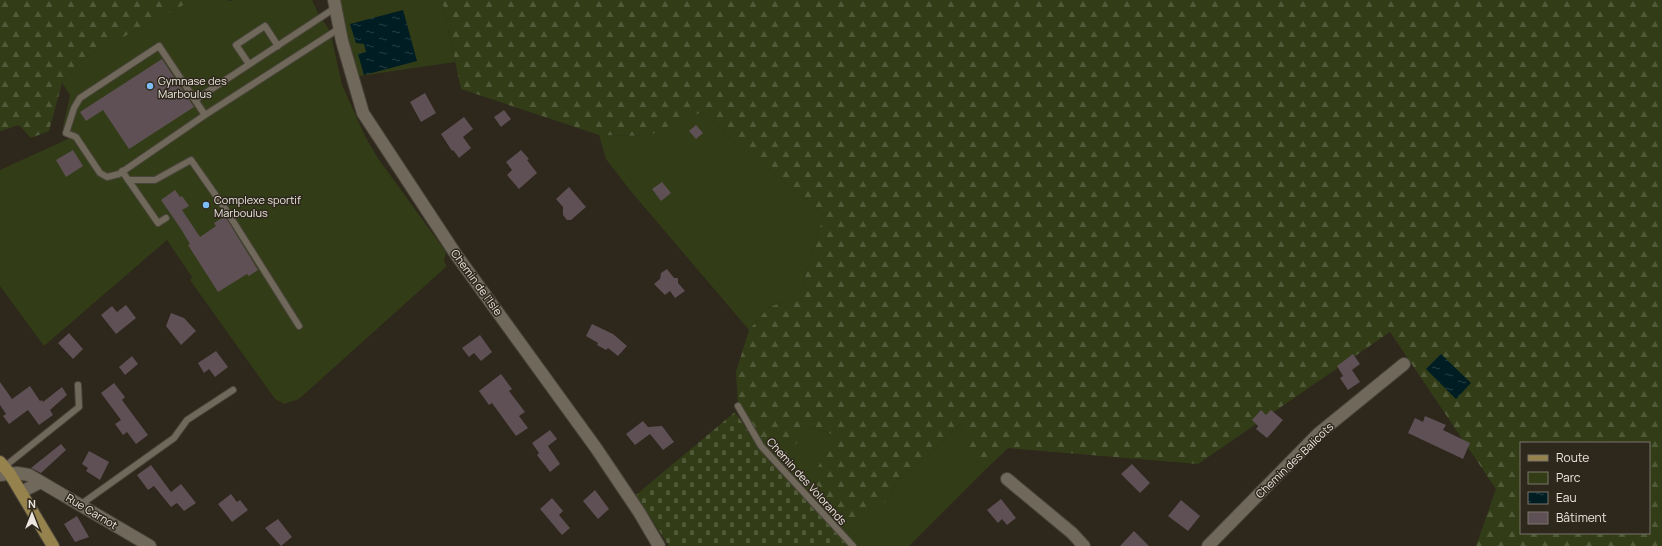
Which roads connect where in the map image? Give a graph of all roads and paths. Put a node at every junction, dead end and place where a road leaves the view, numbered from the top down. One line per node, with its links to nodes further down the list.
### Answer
1 (335, 4): 2 (street, Chemin de l’Isle); 3 (lane)
2 (340, 28): 6 (lane); 22 (street, Chemin de l’Isle)
3 (278, 46): 4 (lane); 4 (lane)
4 (249, 64): 5 (lane)
5 (195, 100): 6 (lane); 7 (lane)
6 (206, 115): 7 (lane)
7 (122, 171): 8 (lane)
8 (128, 180): 9 (lane); 10 (lane)
9 (166, 218)
10 (300, 326)
11 (1404, 364): 25 (street, Chemin des Balicots)
12 (78, 385): 15 (lane)
13 (233, 390): 19 (lane)
14 (738, 406): 23 (lane, Chemin des Volorands)
15 (3, 470): 17 (street, Rue Carnot); 18 (main road)
16 (1007, 479): 24 (street)
17 (41, 482): 18 (street); 19 (street, Rue Carnot)
18 (21, 492): 20 (main road)
19 (80, 505): 21 (street, Rue Carnot)
20 (53, 546)
21 (150, 546)
22 (659, 546)
23 (853, 546)
24 (1084, 546)
25 (1208, 546)

